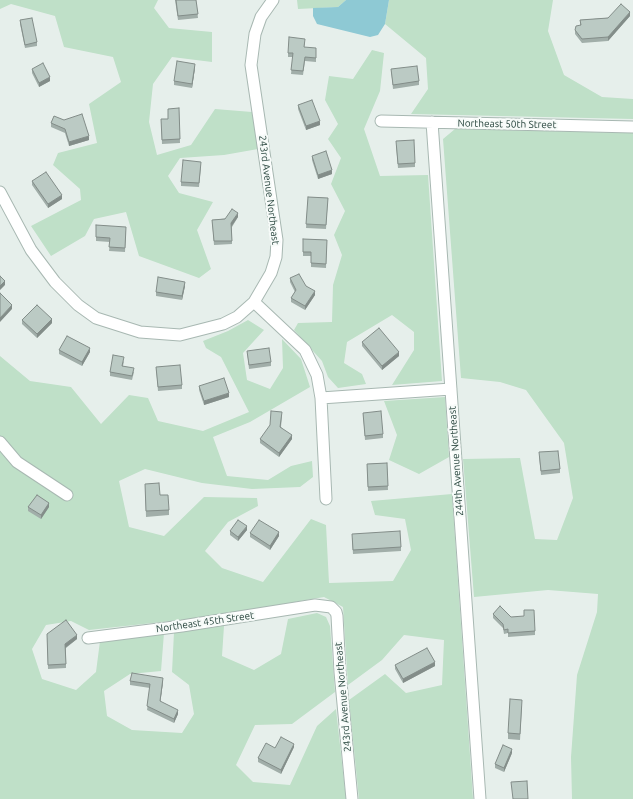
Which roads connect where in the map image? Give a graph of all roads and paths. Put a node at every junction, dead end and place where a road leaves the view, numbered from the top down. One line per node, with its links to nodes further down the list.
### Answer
1 (273, 0): 6 (street, 243rd Avenue Northeast)
2 (381, 121): 3 (street, Northeast 50th Street)
3 (432, 122): 4 (street, Northeast 50th Street); 7 (street, 244th Avenue Northeast)
4 (633, 127)
5 (0, 192): 6 (street, 243rd Avenue Northeast)
6 (254, 302): 8 (street)
7 (451, 389): 8 (street); 15 (street, 244th Avenue Northeast)
8 (320, 398): 11 (street)
9 (0, 442): 10 (street)
10 (66, 495)
11 (326, 500)
12 (322, 605): 13 (street, Northeast 45th Street); 14 (street, 243rd Avenue Northeast)
13 (88, 638)
14 (352, 799)
15 (480, 799)

